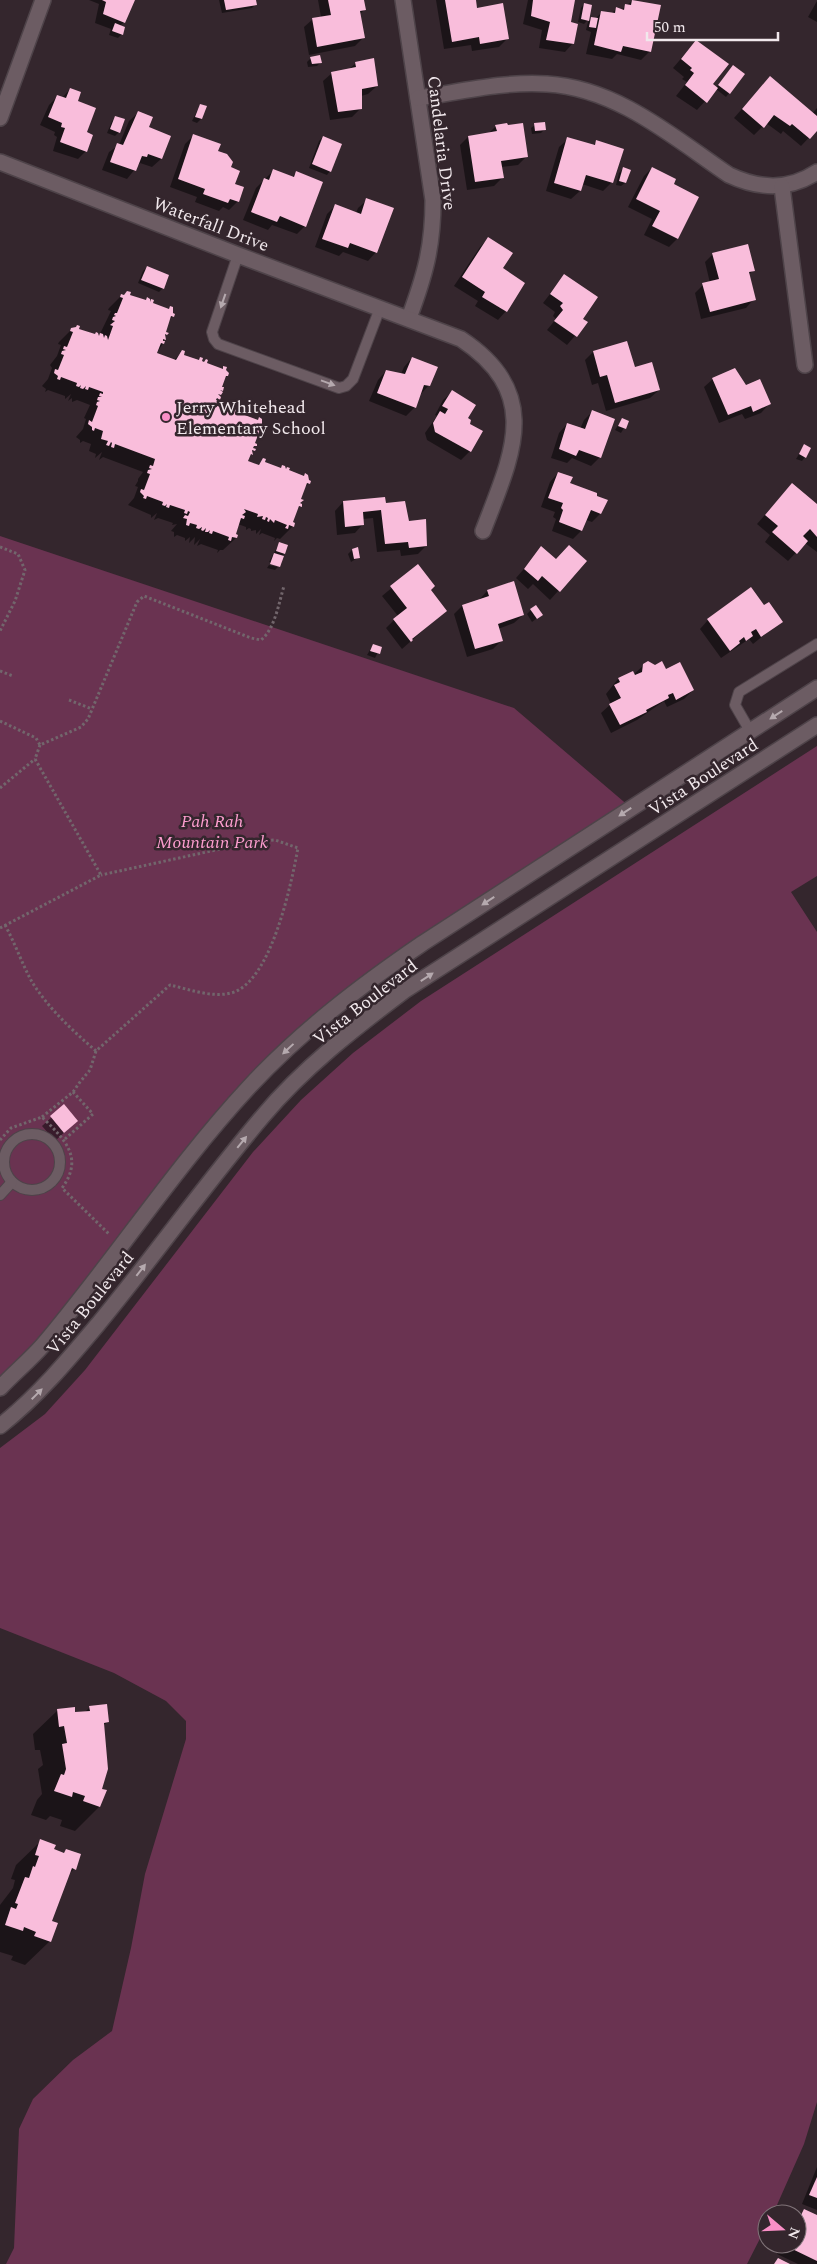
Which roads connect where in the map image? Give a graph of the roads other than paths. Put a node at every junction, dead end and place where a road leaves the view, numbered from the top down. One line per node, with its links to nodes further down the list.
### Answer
1 (44, 0): 4 (main road)
2 (403, 0): 3 (main road, Candelaria Drive)
3 (418, 98): 7 (main road); 10 (main road, Candelaria Drive)
4 (0, 118)
5 (0, 162): 8 (main road, Waterfall Drive)
6 (817, 172): 7 (main road)
7 (782, 186): 11 (main road)
8 (238, 255): 9 (main road, Waterfall Drive); 9 (lane, one-way to 9)
9 (380, 308): 10 (main road, Waterfall Drive)
10 (409, 318): 12 (main road, Waterfall Drive)
11 (805, 365)
12 (483, 531)
13 (817, 644): 16 (lane)
14 (817, 688): 16 (main road, Vista Boulevard, one-way to 16)
15 (817, 725): 20 (main road, Vista Boulevard, one-way to 15)
16 (750, 731): 19 (main road, Vista Boulevard, one-way to 19)
17 (12, 1182): 17 (lane); 18 (lane)
18 (0, 1195)
19 (0, 1388)
20 (0, 1426)

